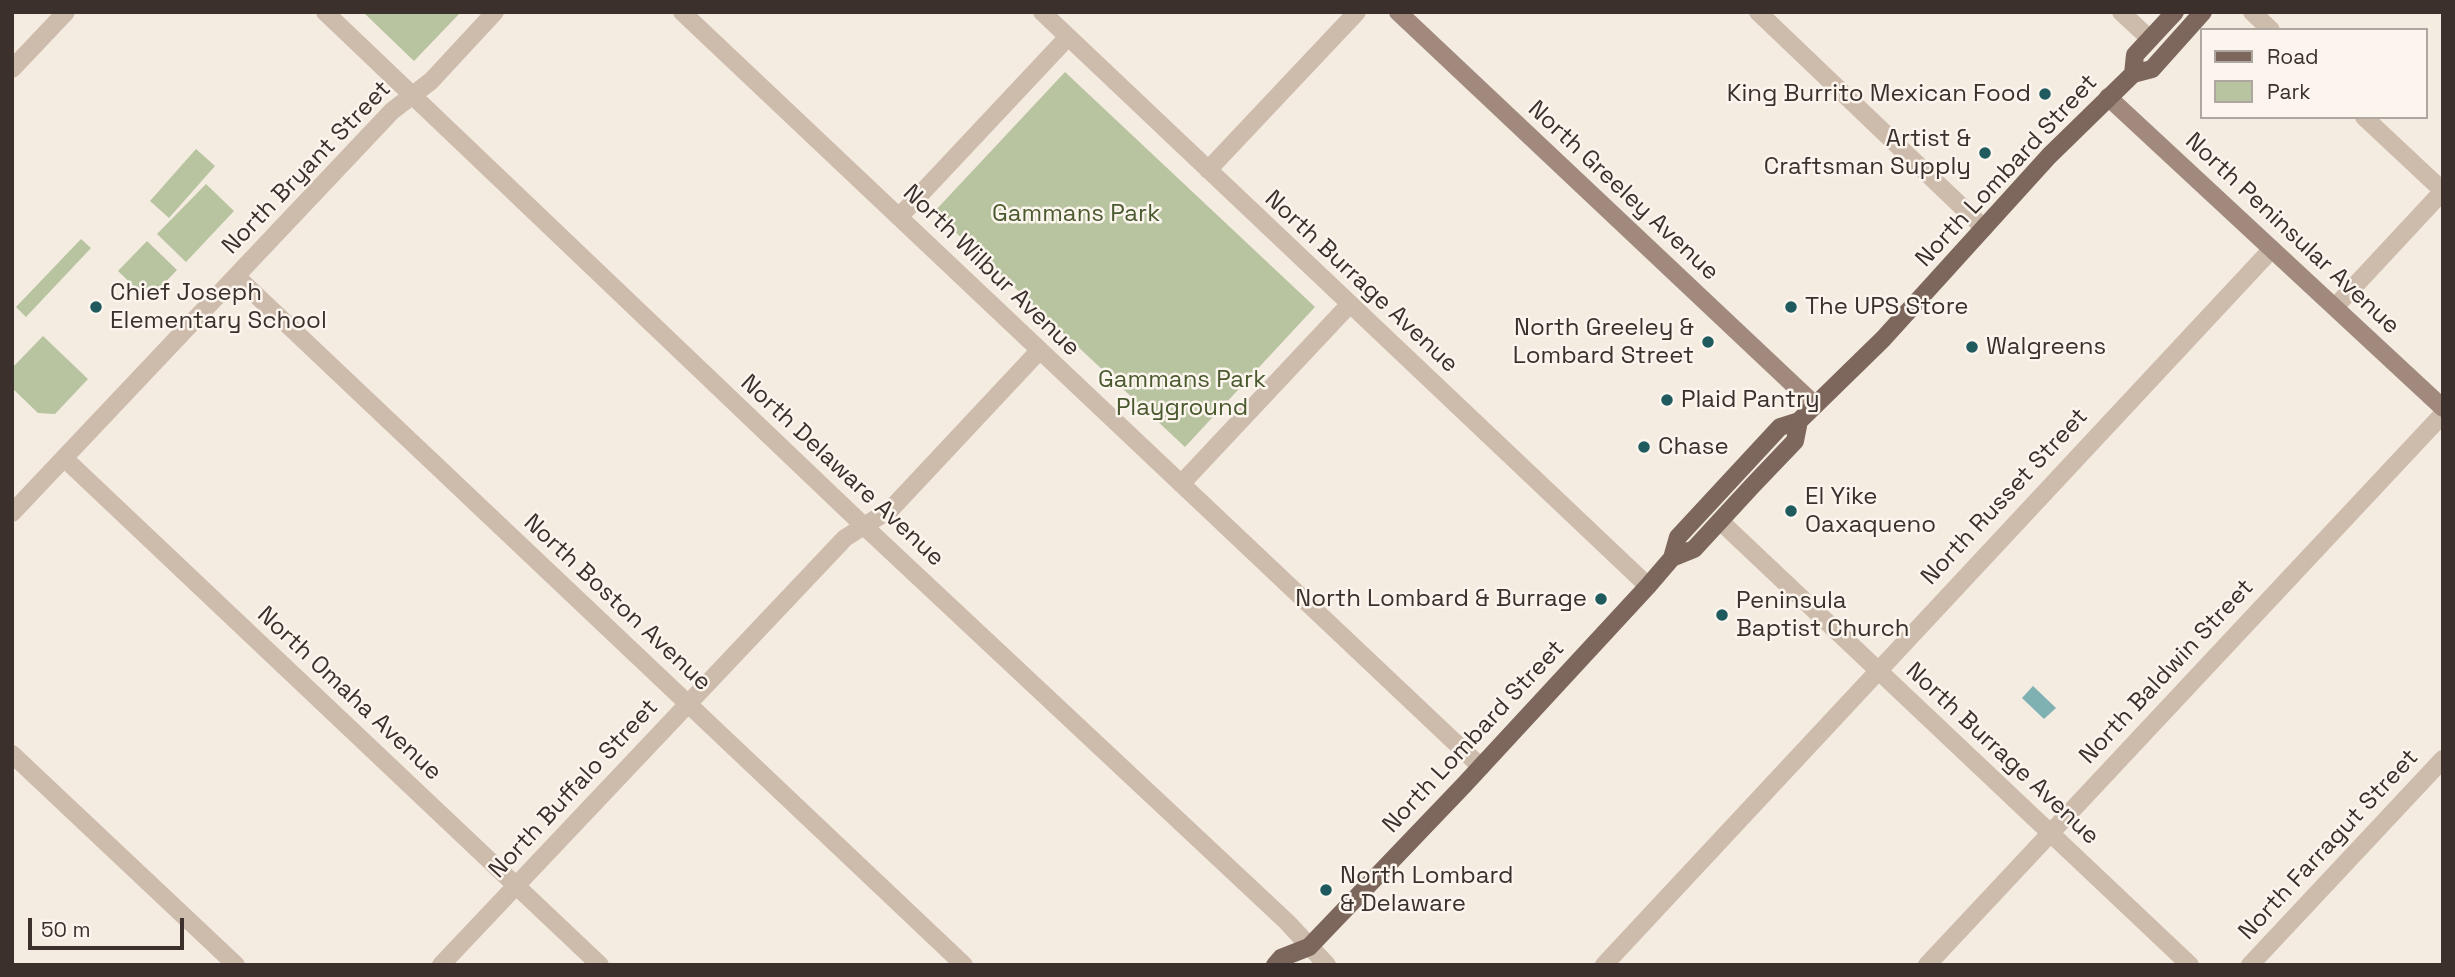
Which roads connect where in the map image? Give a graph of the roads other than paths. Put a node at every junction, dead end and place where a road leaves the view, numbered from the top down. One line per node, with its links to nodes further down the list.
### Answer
1 (66, 12): 16 (street)
2 (325, 12): 18 (street, North Delaware Avenue)
3 (495, 12): 18 (street, North Bryant Street)
4 (682, 12): 23 (street, North Wilbur Avenue)
5 (1042, 12): 14 (street, North Burrage Avenue)
6 (1357, 12): 21 (street)
7 (1398, 12): 30 (street, North Greeley Avenue)
8 (1758, 12): 24 (street)
9 (2121, 12): 15 (street)
10 (2175, 12): 15 (main road, North Lombard Street)
11 (2203, 12): 17 (main road, North Lombard Street)
12 (2252, 12): 13 (street)
13 (2268, 28)
14 (1068, 37): 21 (street, North Burrage Avenue); 23 (street)
15 (2150, 39): 17 (main road, North Lombard Street)
16 (14, 63)
17 (2133, 74): 19 (main road, North Lombard Street)
18 (412, 96): 26 (street, North Bryant Street); 38 (street, North Delaware Avenue)
19 (2108, 97): 24 (main road, North Lombard Street); 25 (street, North Peninsular Avenue)
20 (2366, 119): 22 (street)
21 (1208, 170): 27 (street, North Burrage Avenue)
22 (2443, 191): 28 (street)
23 (899, 217): 29 (street, North Wilbur Avenue)
24 (1984, 228): 30 (main road, North Lombard Street)
25 (2272, 248): 28 (street, North Peninsular Avenue); 41 (street, North Russet Street)
26 (236, 276): 34 (street, North Bryant Street); 42 (street, North Boston Avenue)
27 (1349, 305): 35 (street); 40 (street, North Burrage Avenue)
28 (2334, 307): 31 (street, North Peninsular Avenue)
29 (1040, 351): 35 (street, North Wilbur Avenue); 38 (street, North Buffalo Street)
30 (1815, 405): 33 (main road, North Lombard Street)
31 (2443, 408)
32 (2443, 414): 46 (street, North Baldwin Street)
33 (1799, 421): 37 (main road, North Lombard Street); 39 (main road, North Lombard Street)
34 (64, 458): 36 (street, North Bryant Street); 47 (street, North Omaha Avenue)
35 (1181, 484): 45 (street, North Wilbur Avenue)
36 (12, 513)
37 (1720, 521): 39 (main road, North Lombard Street); 41 (street, North Burrage Avenue)
38 (864, 526): 42 (street, North Buffalo Street); 48 (street, North Delaware Avenue)
39 (1672, 558): 40 (main road, North Lombard Street)
40 (1648, 586): 45 (main road, North Lombard Street)
41 (1877, 670): 46 (street, North Burrage Avenue); 56 (street, North Russet Street)
42 (688, 704): 47 (street, North Buffalo Street); 52 (street, North Boston Avenue)
43 (12, 754): 49 (street)
44 (2443, 759): 59 (street, North Farragut Street)
45 (1481, 766): 48 (main road, North Lombard Street)
46 (2050, 834): 57 (street, North Baldwin Street); 58 (street, North Burrage Avenue)
47 (516, 886): 50 (street, North Buffalo Street); 51 (street, North Omaha Avenue)
48 (1309, 947): 53 (main road, North Lombard Street); 54 (main road, North Lombard Street); 55 (street, North Delaware Avenue)
49 (236, 965)
50 (441, 965)
51 (600, 965)
52 (964, 965)
53 (1275, 965)
54 (1303, 965)
55 (1327, 965)
56 (1604, 965)
57 (1927, 965)
58 (2190, 965)
59 (2250, 965)

